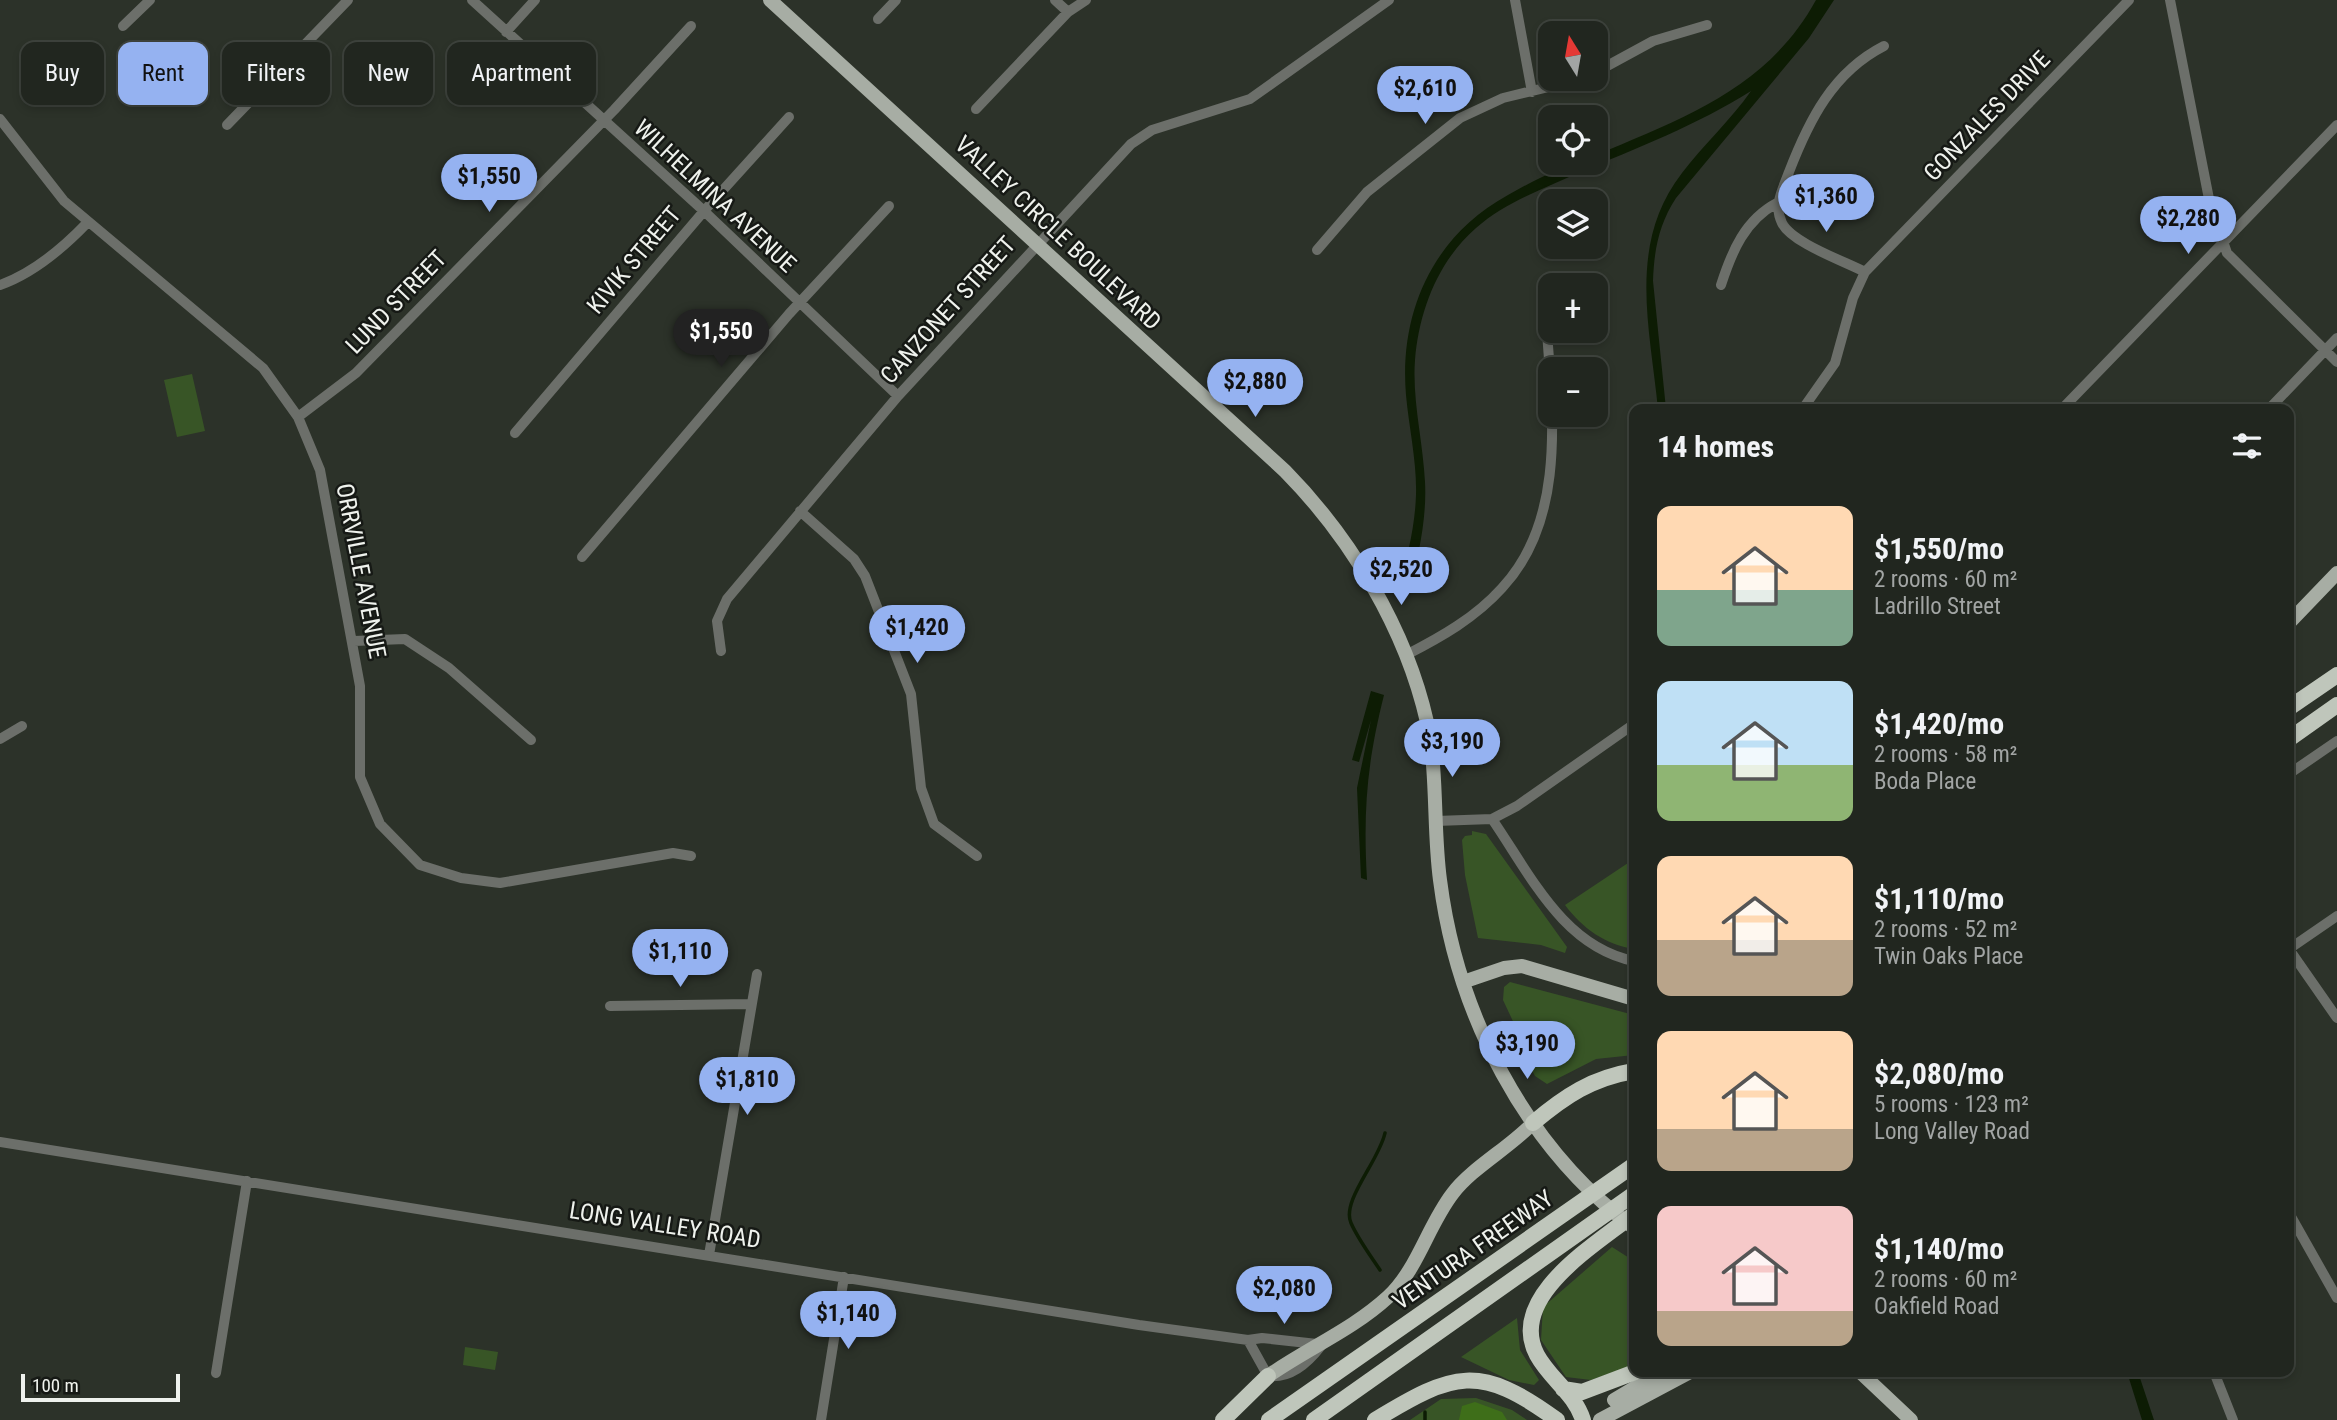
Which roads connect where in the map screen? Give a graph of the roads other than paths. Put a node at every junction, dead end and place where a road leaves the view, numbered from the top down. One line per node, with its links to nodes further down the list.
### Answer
1 (150, 0): 16 (street)
2 (348, 0): 27 (street)
3 (472, 0): 18 (street, WILHELMINA AVENUE)
4 (535, 0): 18 (street)
5 (770, 0): 34 (main road, VALLEY CIRCLE BOULEVARD)
6 (896, 0): 14 (street)
7 (1055, 0): 13 (street)
8 (1086, 0): 13 (street)
9 (1389, 0): 34 (street, CANZONET STREET)
10 (1515, 0): 22 (street)
11 (2129, 0): 36 (street, GONZALES DRIVE)
12 (2170, 0): 33 (street)
13 (1068, 12): 23 (street)
14 (878, 19)
15 (1707, 25): 20 (street)
16 (123, 26)
17 (691, 26): 26 (street, LUND STREET)
18 (506, 32): 26 (street, WILHELMINA AVENUE)
19 (1884, 46): 29 (street)
20 (1608, 65)
21 (1538, 90): 22 (street)
22 (1532, 92): 35 (street)
23 (976, 109)
24 (789, 117): 31 (street, KIVIK STREET)
25 (0, 119): 32 (street, ORRVILLE AVENUE)
26 (603, 121): 31 (street, WILHELMINA AVENUE); 48 (street, LUND STREET)
27 (227, 124)
28 (2337, 125): 33 (street)
29 (1777, 203): 36 (street); 38 (street)
30 (889, 206): 39 (street)
31 (704, 211): 39 (street, WILHELMINA AVENUE); 49 (street, KIVIK STREET)
32 (87, 223): 37 (street); 48 (street, ORRVILLE AVENUE)
33 (2222, 244): 42 (street); 46 (street)
34 (1036, 245): 44 (street, CANZONET STREET); 56 (main road, VALLEY CIRCLE BOULEVARD)
35 (1317, 250)
36 (1865, 272): 45 (street, GONZALES DRIVE)
37 (0, 285)
38 (1721, 285)
39 (799, 303): 44 (street, WILHELMINA AVENUE); 51 (street)
40 (2337, 338): 42 (street)
41 (1547, 343): 56 (street)
42 (2325, 350): 43 (street); 47 (street)
43 (2337, 362)
44 (898, 396): 50 (street, CANZONET STREET)
45 (1806, 404)
46 (2067, 404)
47 (2273, 404)
48 (298, 417): 54 (street, ORRVILLE AVENUE)
49 (515, 433)
50 (800, 511): 55 (street, CANZONET STREET); 70 (street)
51 (582, 557)
52 (2337, 573): 53 (main road)
53 (2294, 618)
54 (354, 641): 64 (street); 69 (street, ORRVILLE AVENUE)
55 (721, 652)
56 (1406, 655): 68 (main road, VALLEY CIRCLE BOULEVARD)
57 (2337, 672): 58 (highway)
58 (2294, 705)
59 (2337, 705): 62 (highway)
60 (22, 726): 63 (street)
61 (1629, 728): 67 (street)
62 (2294, 735)
63 (0, 739)
64 (531, 740)
65 (2337, 741): 66 (street)
66 (2294, 771)
67 (1492, 819): 68 (street); 74 (street)
68 (1436, 821): 76 (main road, VALLEY CIRCLE BOULEVARD)
69 (691, 856)
70 (977, 856)
71 (2337, 916): 72 (street)
72 (2294, 946)
73 (2294, 956): 80 (street)
74 (1629, 960)
75 (758, 974): 78 (street)
76 (1464, 982): 77 (main road); 82 (main road, VALLEY CIRCLE BOULEVARD)
77 (1629, 998)
78 (751, 1004): 79 (street); 90 (street)
79 (610, 1006)
80 (2337, 1018)
81 (1629, 1072): 82 (highway)
82 (1533, 1124): 89 (main road, VALLEY CIRCLE BOULEVARD); 94 (main road)
83 (0, 1142): 85 (street, LONG VALLEY ROAD)
84 (1629, 1168): 105 (highway, VENTURA FREEWAY)
85 (247, 1181): 90 (street, LONG VALLEY ROAD); 95 (street)
86 (1629, 1198): 106 (highway, VENTURA FREEWAY)
87 (1629, 1217): 102 (highway)
88 (2294, 1222): 92 (street)
89 (1629, 1224)
90 (709, 1255): 91 (street, LONG VALLEY ROAD)
91 (844, 1277): 93 (street, LONG VALLEY ROAD); 103 (street)
92 (2337, 1298)
93 (1248, 1340): 94 (street, LONG VALLEY ROAD); 97 (street)
94 (1323, 1344): 97 (main road)
95 (216, 1373)
96 (1629, 1374): 102 (highway)
97 (1268, 1376): 104 (highway)
98 (1653, 1377): 110 (main road)
99 (1681, 1377): 111 (main road)
100 (1865, 1377): 112 (main road)
101 (2216, 1377): 113 (street)
102 (1563, 1389): 109 (highway)
103 (821, 1420)
104 (1223, 1420)
105 (1269, 1420)
106 (1314, 1420)
107 (1375, 1420): 108 (highway)
108 (1557, 1420)
109 (1583, 1420)
110 (1593, 1420)
111 (1600, 1420)
112 (1912, 1420)
113 (2232, 1420)

